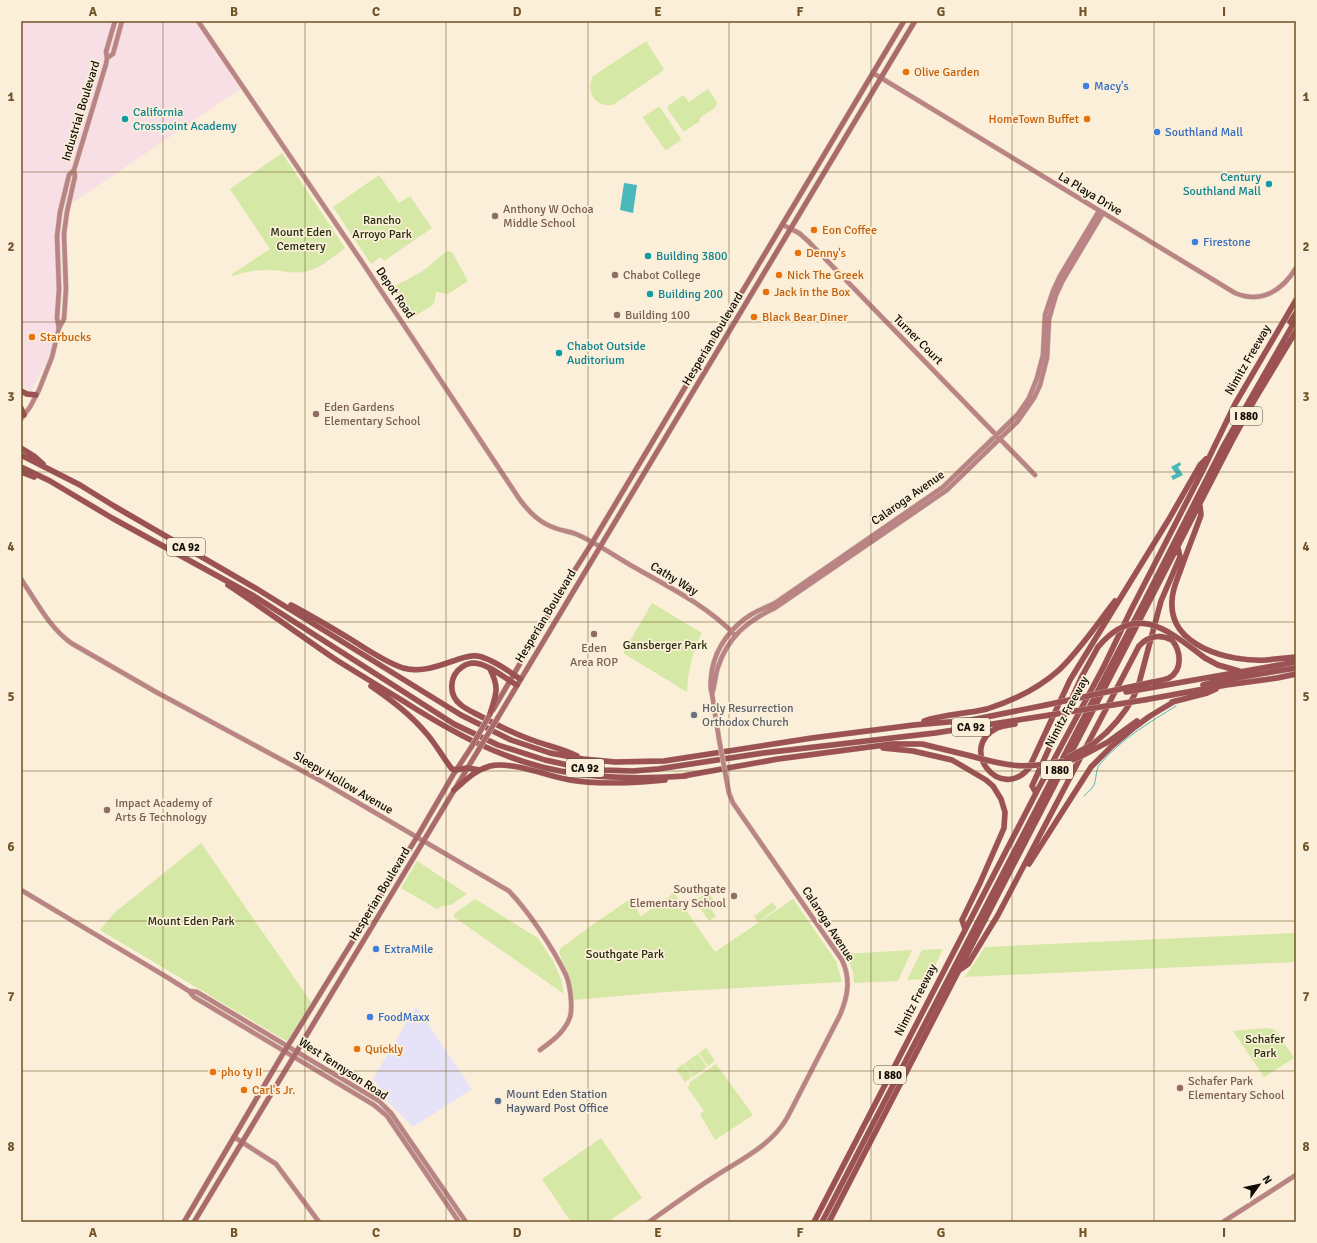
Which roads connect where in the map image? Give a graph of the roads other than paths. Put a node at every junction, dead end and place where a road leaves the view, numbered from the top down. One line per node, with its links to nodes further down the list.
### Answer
1 (115, 21): 8 (street, Industrial Boulevard)
2 (119, 21): 7 (street)
3 (122, 21): 7 (street, Industrial Boulevard)
4 (198, 21): 34 (street, Depot Road)
5 (904, 21): 9 (main road, Hesperian Boulevard)
6 (915, 21): 10 (main road, Hesperian Boulevard)
7 (118, 37): 8 (street, Industrial Boulevard)
8 (107, 58): 20 (street, Industrial Boulevard)
9 (873, 73): 10 (street, La Playa Drive); 12 (main road, Hesperian Boulevard)
10 (881, 78): 11 (street, La Playa Drive); 13 (main road, Hesperian Boulevard)
11 (1101, 212): 14 (street, La Playa Drive); 23 (street, Calaroga Avenue)
12 (783, 225): 13 (street, Turner Court); 34 (main road, Hesperian Boulevard)
13 (790, 229): 23 (street, Turner Court); 35 (main road, Hesperian Boulevard)
14 (1296, 268)
15 (1296, 300): 26 (highway, Nimitz Freeway / I 880)
16 (1296, 313): 29 (highway, I 880)
17 (1296, 320): 92 (highway, I 880)
18 (1296, 331): 33 (highway, Nimitz Freeway / I 880)
19 (21, 391): 20 (highway)
20 (36, 395): 22 (street, Industrial Boulevard)
21 (21, 408): 22 (highway)
22 (22, 416)
23 (999, 437): 31 (street, Turner Court); 42 (street, Calaroga Avenue)
24 (22, 448): 28 (highway)
25 (21, 455): 28 (highway, CA 92)
26 (1209, 456): 29 (highway, Nimitz Freeway / I 880); 39 (highway)
27 (21, 467): 32 (highway, CA 92)
28 (46, 467): 41 (highway, CA 92)
29 (1203, 470): 69 (highway, Nimitz Freeway / I 880)
30 (21, 472): 32 (highway)
31 (1035, 475)
32 (62, 488): 37 (highway, CA 92)
33 (1200, 505): 36 (highway, Nimitz Freeway / I 880); 43 (highway)
34 (592, 543): 35 (street, Depot Road); 49 (main road, Hesperian Boulevard)
35 (599, 547): 42 (street, Cathy Way); 51 (main road, Hesperian Boulevard)
36 (1178, 548): 63 (highway, bridge); 75 (highway, Nimitz Freeway / I 880)
37 (191, 561): 45 (highway); 59 (highway, CA 92)
38 (21, 578): 40 (street, Sleepy Hollow Avenue)
39 (1132, 578): 59 (highway); 60 (highway)
40 (23, 586): 70 (street, Sleepy Hollow Avenue)
41 (257, 589): 49 (highway); 62 (highway, CA 92)
42 (733, 633): 90 (street, Calaroga Avenue, bridge)
43 (1296, 657)
44 (1296, 662): 48 (highway, CA 92)
45 (348, 667): 65 (highway); 67 (highway)
46 (1296, 668): 55 (highway)
47 (490, 669): 52 (highway); 58 (highway); 62 (highway)
48 (1245, 672): 56 (highway, CA 92, bridge); 69 (highway, bridge)
49 (513, 674): 51 (highway); 52 (main road, Hesperian Boulevard)
50 (1296, 674): 53 (highway, CA 92)
51 (520, 679): 54 (main road, Hesperian Boulevard)
52 (509, 681): 54 (highway); 58 (main road, Hesperian Boulevard)
53 (1226, 685): 55 (highway, CA 92); 57 (highway)
54 (517, 686): 64 (main road, Hesperian Boulevard, bridge)
55 (1166, 696): 59 (highway, CA 92, bridge)
56 (1078, 699): 60 (highway, CA 92, bridge); 73 (highway, bridge)
57 (1175, 701): 63 (highway, bridge); 73 (highway)
58 (490, 715): 65 (main road, Hesperian Boulevard, bridge)
59 (1050, 715)
60 (914, 724): 62 (highway, CA 92)
61 (871, 747): 63 (highway, bridge); 67 (highway); 74 (highway)
62 (583, 759)
63 (1059, 762)
64 (467, 768): 65 (highway); 66 (highway); 68 (main road, Hesperian Boulevard)
65 (456, 770): 70 (main road, Hesperian Boulevard)
66 (480, 770): 67 (highway); 68 (highway)
67 (686, 776)
68 (454, 790): 71 (main road, Hesperian Boulevard)
69 (1036, 793): 74 (highway, Nimitz Freeway / I 880)
70 (417, 837): 71 (street, Sleepy Hollow Avenue); 77 (main road, Hesperian Boulevard)
71 (424, 840): 78 (street, Sleepy Hollow Avenue); 79 (main road, Hesperian Boulevard)
72 (21, 890): 76 (street, West Tennyson Road)
73 (1008, 896): 75 (highway)
74 (965, 928): 91 (highway, Nimitz Freeway / I 880)
75 (960, 970): 93 (highway, Nimitz Freeway / I 880)
76 (189, 991): 77 (street, West Tennyson Road); 80 (street, West Tennyson Road)
77 (288, 1046): 79 (street, West Tennyson Road); 80 (main road, Hesperian Boulevard)
78 (540, 1050)
79 (296, 1051): 81 (main road, Hesperian Boulevard); 89 (street, West Tennyson Road)
80 (285, 1052): 81 (street, West Tennyson Road); 82 (main road, Hesperian Boulevard)
81 (293, 1057): 83 (main road, Hesperian Boulevard); 88 (street, West Tennyson Road)
82 (234, 1137): 83 (street); 85 (main road, Hesperian Boulevard)
83 (242, 1142): 86 (main road, Hesperian Boulevard); 87 (street)
84 (1296, 1175): 94 (street)
85 (184, 1222)
86 (194, 1222)
87 (318, 1222)
88 (460, 1222)
89 (466, 1222)
90 (649, 1222)
91 (814, 1222)
92 (822, 1222)
93 (829, 1222)
94 (1223, 1222)

